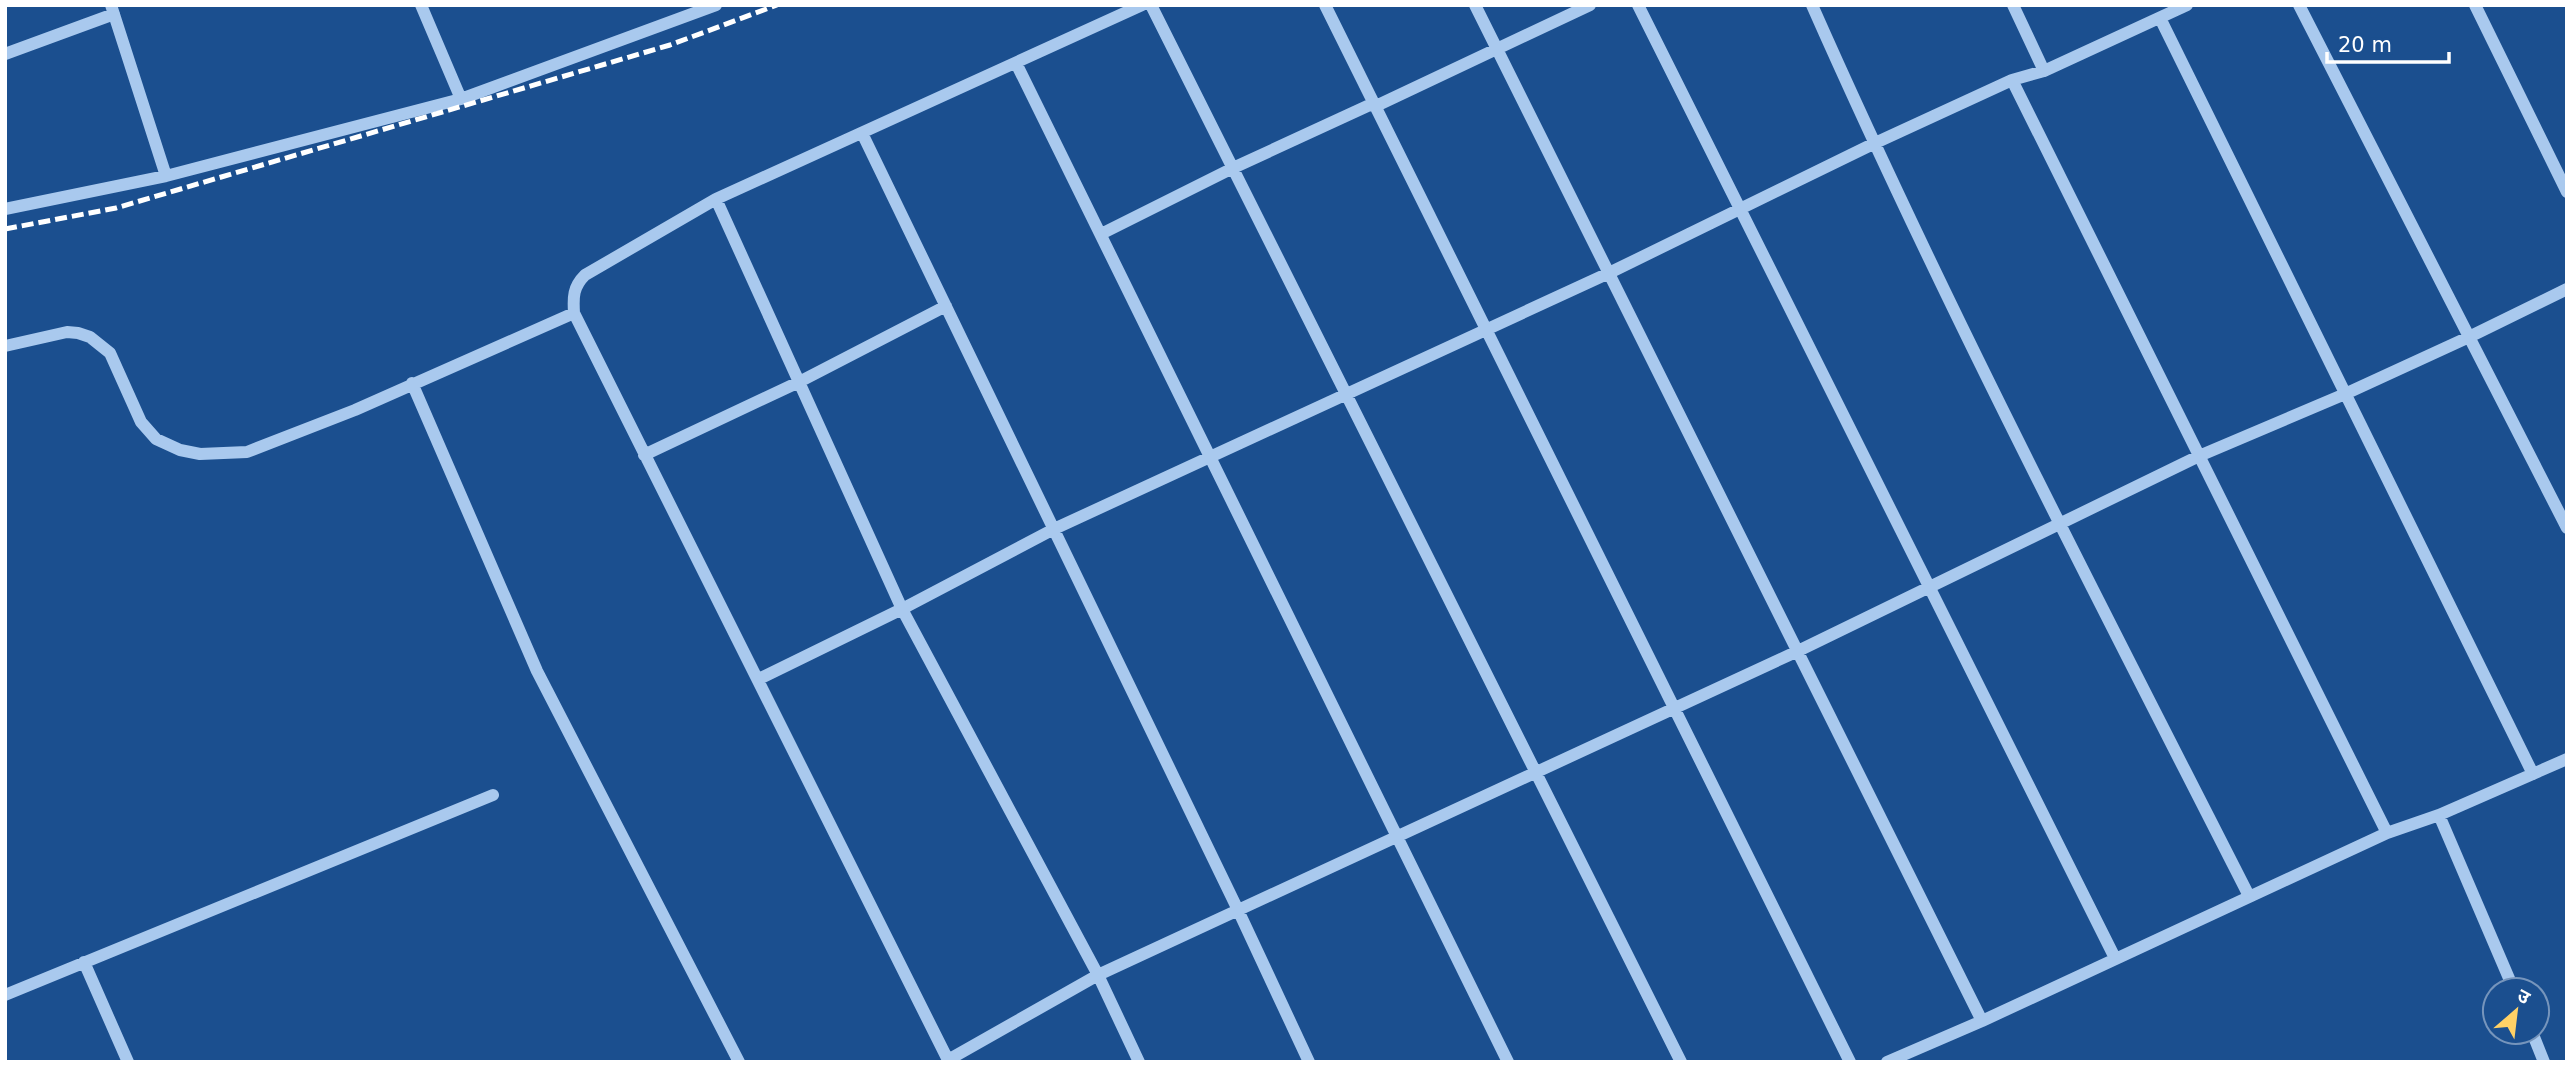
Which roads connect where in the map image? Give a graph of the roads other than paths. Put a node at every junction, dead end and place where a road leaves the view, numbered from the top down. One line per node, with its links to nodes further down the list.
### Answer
1 (421, 5): 22 (street)
2 (716, 5): 15 (street)
3 (1142, 5): 19 (street)
4 (1151, 5): 26 (street)
5 (1325, 5): 23 (street)
6 (1475, 5): 17 (street)
7 (1590, 5): 17 (street)
8 (1638, 5): 30 (street)
9 (1812, 5): 25 (street)
10 (2013, 5): 20 (street)
11 (2187, 5): 16 (street)
12 (2299, 5): 38 (street)
13 (2475, 5): 28 (street)
14 (113, 9): 18 (street); 27 (street)
15 (679, 11): 22 (street)
16 (2160, 18): 20 (street); 43 (street)
17 (1497, 49): 23 (street); 33 (street)
18 (5, 54)
19 (1016, 62): 24 (street); 32 (street)
20 (2044, 71): 21 (street)
21 (2012, 80): 25 (street); 45 (street)
22 (461, 99): 27 (street)
23 (1374, 103): 26 (street); 37 (street)
24 (862, 133): 29 (street); 35 (street)
25 (1873, 144): 30 (street); 47 (street)
26 (1233, 168): 32 (street); 42 (street)
27 (166, 176): 31 (street)
28 (2567, 192)
29 (716, 199): 36 (street); 40 (street)
30 (1740, 208): 33 (street); 50 (street)
31 (5, 209)
32 (1101, 234): 46 (street)
33 (1609, 273): 37 (street); 52 (street)
34 (2567, 289): 38 (street)
35 (946, 306): 40 (street); 49 (street)
36 (574, 313): 41 (street); 44 (street)
37 (1486, 328): 42 (street); 54 (street)
38 (2469, 337): 43 (street); 48 (street)
39 (5, 346): 41 (street)
40 (799, 382): 44 (street); 51 (street)
41 (412, 383): 73 (street)
42 (1346, 393): 46 (street); 56 (street)
43 (2346, 394): 45 (street); 57 (street)
44 (644, 455): 53 (street)
45 (2199, 456): 47 (street); 60 (street)
46 (1210, 457): 49 (street); 61 (street)
47 (2060, 523): 50 (street); 62 (street)
48 (2567, 528)
49 (1054, 529): 51 (street); 63 (street)
50 (1929, 586): 52 (street); 64 (street)
51 (902, 608): 53 (street); 66 (street)
52 (1798, 651): 54 (street); 69 (street)
53 (759, 679): 71 (street)
54 (1674, 707): 56 (street); 78 (street)
55 (2567, 759): 57 (street)
56 (1536, 771): 61 (street); 77 (street)
57 (2533, 774): 59 (street)
58 (493, 795): 65 (street)
59 (2439, 815): 60 (street); 67 (street)
60 (2387, 833): 62 (street)
61 (1396, 836): 63 (street); 76 (street)
62 (2249, 896): 64 (street)
63 (1238, 910): 66 (street); 75 (street)
64 (2115, 958): 69 (street)
65 (84, 962): 68 (street); 72 (street)
66 (1098, 975): 71 (street); 74 (street)
67 (2508, 976)
68 (5, 995)
69 (1982, 1021): 70 (street)
70 (1908, 1058): 79 (street)
71 (949, 1061)
72 (128, 1062)
73 (739, 1062)
74 (1139, 1062)
75 (1309, 1062)
76 (1508, 1062)
77 (1681, 1062)
78 (1850, 1062)
79 (1886, 1062)

